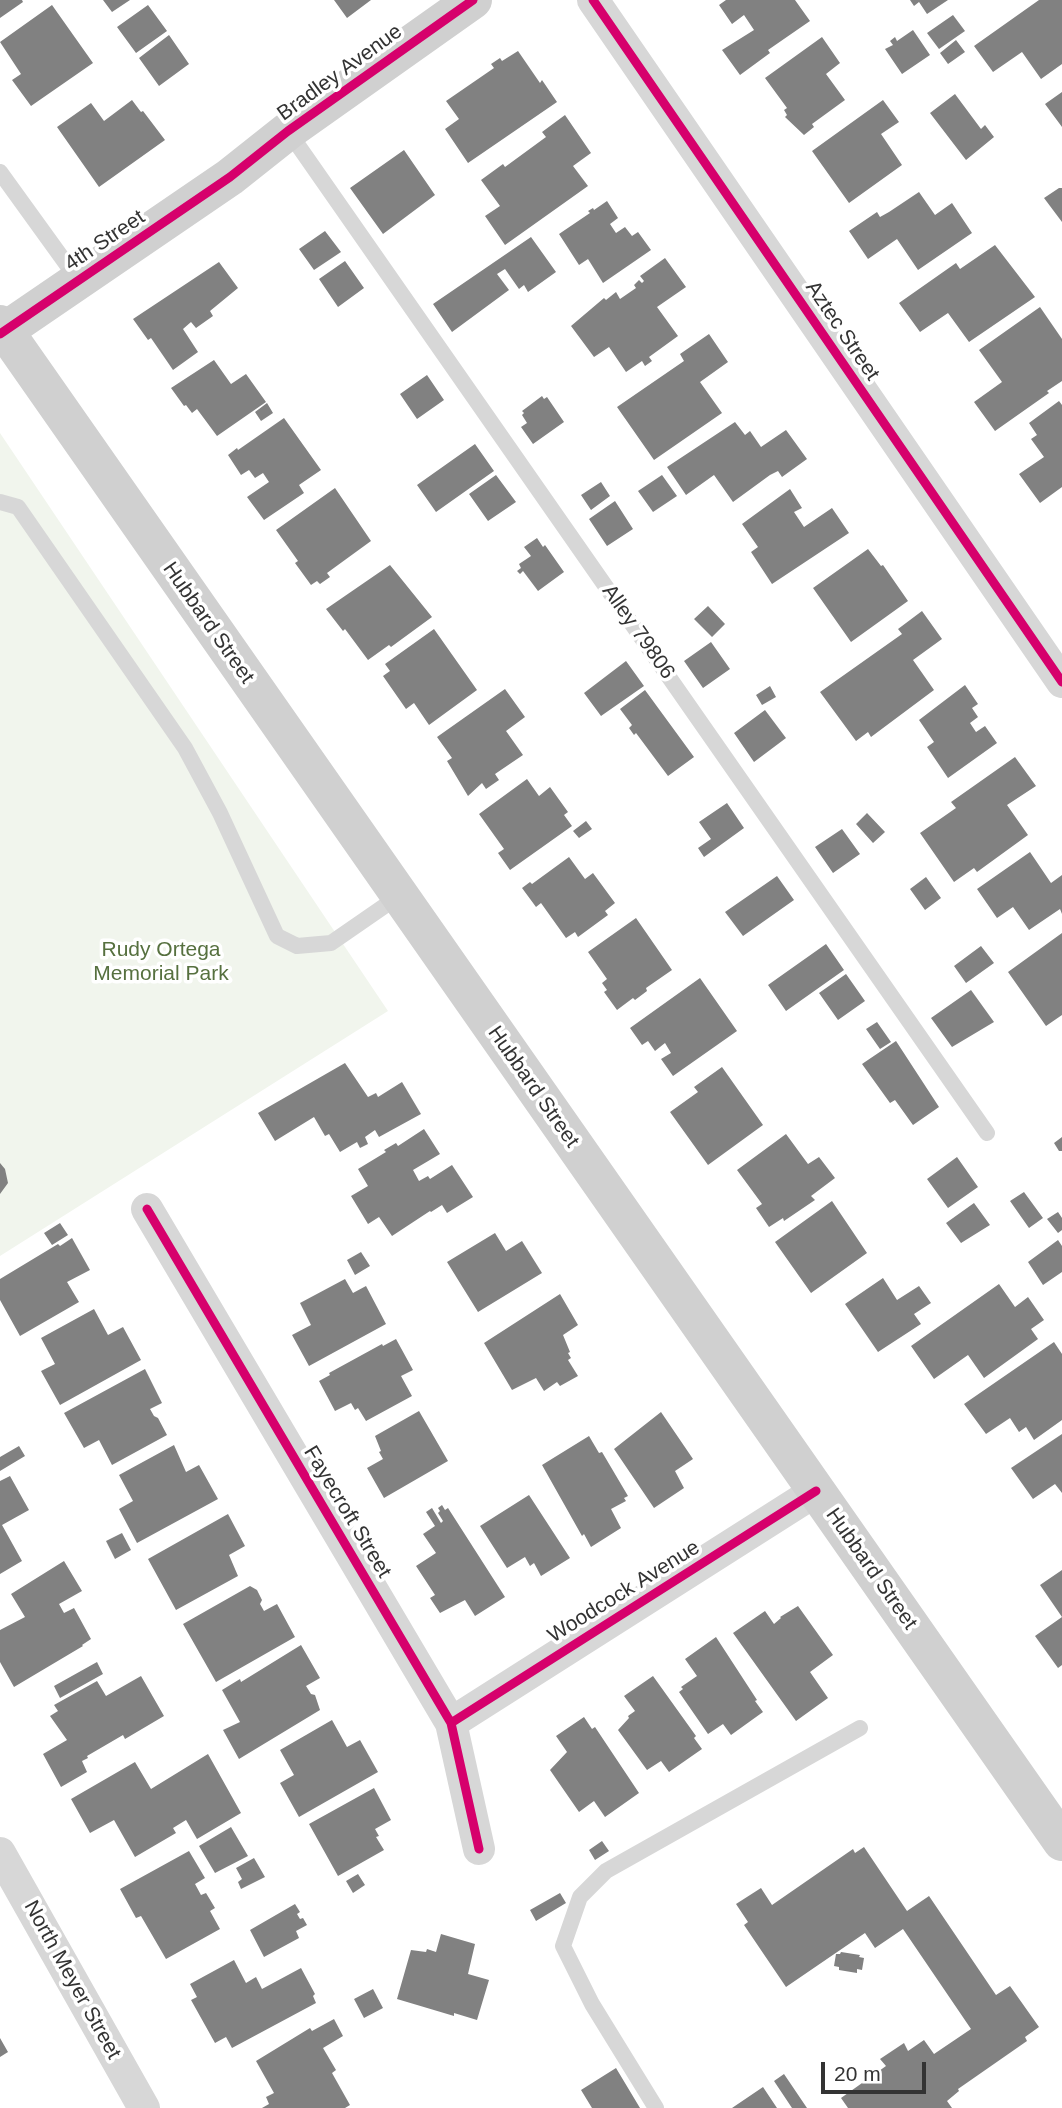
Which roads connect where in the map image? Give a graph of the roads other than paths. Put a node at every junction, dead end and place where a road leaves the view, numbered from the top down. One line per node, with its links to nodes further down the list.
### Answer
1 (472, 0): 3 (main road, Bradley Avenue)
2 (593, 0): 9 (street, Aztec Street)
3 (288, 131): 5 (main road, Bradley Avenue); 11 (lane, Alley 79806)
4 (0, 172): 6 (lane)
5 (230, 177): 6 (main road, 4th Street)
6 (78, 280): 7 (main road, 4th Street)
7 (2, 330): 10 (main road, Hubbard Street)
8 (0, 502): 10 (lane)
9 (1062, 682)
10 (399, 896): 13 (main road, Hubbard Street)
11 (987, 1133)
12 (147, 1209): 14 (street, Fayecroft Street)
13 (816, 1491): 14 (street, Woodcock Avenue); 16 (main road, Hubbard Street)
14 (451, 1723): 17 (street, Fayecroft Street)
15 (860, 1728): 20 (lane)
16 (1062, 1842)
17 (479, 1849)
18 (0, 1853): 19 (street, North Meyer Street)
19 (144, 2108)
20 (656, 2108)

